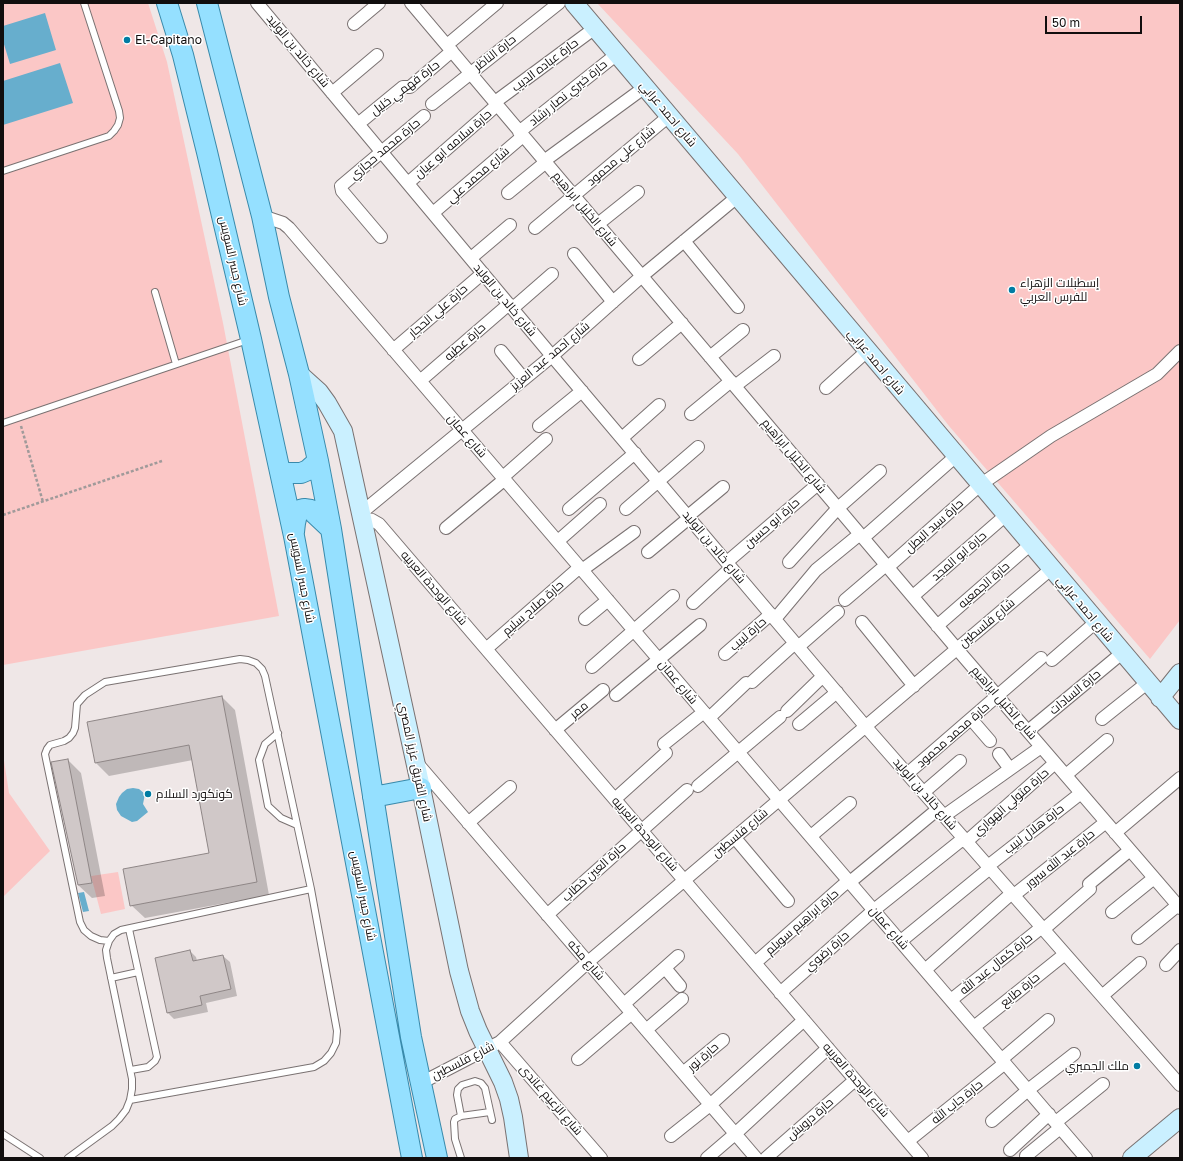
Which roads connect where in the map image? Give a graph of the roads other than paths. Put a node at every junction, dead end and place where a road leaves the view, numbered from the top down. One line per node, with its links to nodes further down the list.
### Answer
1 (84, 3): 26 (lane)
2 (167, 3): 50 (main road, شارع جسر السويس)
3 (257, 3): 17 (street, شارع خالد بن الوليد)
4 (379, 3): 10 (street)
5 (411, 3): 12 (street, شارع الخليل ابراهيم)
6 (497, 3): 12 (street, حارة فهمي خليل)
7 (558, 3): 15 (street, حارة الناظر)
8 (574, 3): 11 (street, شارع احمد عرابي)
9 (208, 4): 33 (main road, شارع جسر السويس)
10 (354, 24)
11 (595, 28): 13 (street, شارع احمد عرابي); 19 (street, حارة عباده الديب)
12 (449, 48): 15 (street, شارع الخليل ابراهيم); 22 (street, حارة فهمي خليل)
13 (617, 54): 16 (street, شارع احمد عرابي); 23 (street, حارة خيري نصار رشاد)
14 (377, 55): 17 (street)
15 (470, 73): 18 (street, حارة الناظر); 19 (street, شارع الخليل ابراهيم)
16 (645, 87): 21 (street, شارع احمد عرابي); 25 (street)
17 (332, 93): 22 (street, شارع خالد بن الوليد)
18 (432, 104)
19 (496, 104): 23 (street, شارع الخليل ابراهيم); 27 (street, حارة سلامه ابو عيان)
20 (424, 116): 24 (street, حارة محمد حجازي)
21 (669, 116): 30 (street, شارع علي محمود); 31 (street, شارع احمد عرابي)
22 (358, 124): 24 (street, شارع خالد بن الوليد)
23 (521, 134): 25 (street, شارع الخليل ابراهيم); 32 (street, شارع محمد علي)
24 (382, 152): 27 (street, شارع خالد بن الوليد); 37 (street, حارة محمد حجازي)
25 (545, 162): 29 (street); 30 (street, شارع الخليل ابراهيم)
26 (3, 171)
27 (408, 183): 32 (street, شارع خالد بن الوليد)
28 (638, 192): 34 (street)
29 (508, 193)
30 (574, 196): 34 (street, شارع الخليل ابراهيم); 36 (street, شارع علي محمود)
31 (737, 197): 38 (street, شارع احمد عبد العزيز); 53 (street, شارع احمد عرابي)
32 (433, 213): 40 (street, شارع خالد بن الوليد)
33 (262, 216): 51 (street, شارع عمان); 60 (main road, شارع جسر السويس)
34 (598, 224): 43 (street, شارع الخليل ابراهيم)
35 (510, 225): 40 (street)
36 (535, 228)
37 (381, 237)
38 (684, 241): 43 (street, شارع احمد عبد العزيز); 47 (street)
39 (574, 254): 45 (street)
40 (471, 258): 41 (street, شارع خالد بن الوليد)
41 (483, 273): 46 (street, شارع خالد بن الوليد); 51 (street, حارة علي الحجار)
42 (552, 274): 46 (street, حارة عطيه)
43 (642, 276): 45 (street, شارع احمد عبد العزيز); 48 (street, شارع الخليل ابراهيم)
44 (155, 292): 59 (lane)
45 (613, 302): 55 (street, شارع احمد عبد العزيز)
46 (511, 306): 55 (street, شارع خالد بن الوليد); 62 (street, حارة عطيه)
47 (738, 306)
48 (682, 323): 57 (street, شارع الخليل ابراهيم); 58 (street)
49 (743, 330): 57 (street)
50 (251, 339): 59 (lane); 77 (main road, شارع جسر السويس)
51 (393, 350): 62 (street, شارع عمان)
52 (501, 351): 61 (street)
53 (867, 351): 64 (street); 75 (street, شارع احمد عرابي)
54 (1180, 351): 82 (street, حارة سيد البطل)
55 (552, 356): 61 (street, شارع احمد عبد العزيز); 65 (street, شارع خالد بن الوليد)
56 (774, 356): 63 (street)
57 (710, 357): 63 (street, شارع الخليل ابراهيم)
58 (639, 359)
59 (176, 364): 68 (lane)
60 (299, 374): 76 (main road, شارع جسر السويس); 88 (street, شارع الفريق عزيز المصري)
61 (524, 379): 70 (street, شارع احمد عبد العزيز)
62 (420, 381): 70 (street, شارع عمان)
63 (733, 384): 67 (street); 81 (street, شارع الخليل ابراهيم)
64 (826, 388)
65 (582, 391): 69 (street); 71 (street, شارع خالد بن الوليد)
66 (659, 405): 71 (street)
67 (691, 414)
68 (3, 423)
69 (539, 426)
70 (462, 430): 79 (street, شارع عمان); 88 (street, شارع احمد عبد العزيز)
71 (622, 438): 74 (street, شارع خالد بن الوليد)
72 (546, 439): 79 (street)
73 (698, 447): 80 (street)
74 (635, 453): 80 (street, شارع خالد بن الوليد); 86 (street)
75 (956, 456): 82 (street, شارع احمد عرابي); 95 (street, حارة لبيب)
76 (318, 460): 77 (main road); 92 (main road, شارع جسر السويس)
77 (280, 471): 94 (main road, شارع جسر السويس)
78 (880, 471): 85 (street)
79 (504, 478): 91 (street); 96 (street, شارع عمان)
80 (658, 481): 87 (street); 90 (street, شارع خالد بن الوليد)
81 (818, 484): 85 (street, شارع الخليل ابراهيم); 100 (street, حارة ابو حسين)
82 (980, 485): 89 (street, شارع احمد عرابي); 101 (street, حارة سيد البطل)
83 (723, 486): 90 (street)
84 (600, 504): 96 (street)
85 (838, 508): 95 (street, شارع الخليل ابراهيم); 99 (street)
86 (569, 509)
87 (626, 509)
88 (362, 515): 118 (street, شارع الوحدة العربيه); 147 (street, شارع الفريق عزيز المصري)
89 (1006, 516): 97 (street, شارع احمد عرابي); 105 (street, حارة ابو المجد)
90 (689, 517): 98 (street); 100 (street, شارع خالد بن الوليد)
91 (446, 528)
92 (330, 529): 94 (main road); 158 (main road, شارع جسر السويس)
93 (634, 532): 102 (street, حارة صلاح سليم)
94 (294, 536): 238 (main road, شارع جسر السويس)
95 (861, 536): 101 (street, شارع الخليل ابراهيم); 110 (street, حارة لبيب)
96 (558, 541): 102 (street, شارع عمان)
97 (1030, 544): 103 (street, شارع احمد عرابي); 115 (street, حارة الجمعيه)
98 (648, 552)
99 (789, 562)
100 (729, 565): 108 (street, حارة ابو حسين); 110 (street, شارع خالد بن الوليد)
101 (887, 566): 105 (street, شارع الخليل ابراهيم); 107 (street, حارة سيد البطل)
102 (581, 568): 106 (street, شارع عمان); 118 (street, حارة صلاح سليم)
103 (1051, 569): 113 (street, شارع احمد عرابي); 119 (street, شارع فلسطين)
104 (673, 596): 116 (street)
105 (912, 596): 115 (street, شارع الخليل ابراهيم)
106 (608, 600): 111 (street); 116 (street, شارع عمان)
107 (845, 600)
108 (693, 603)
109 (838, 612): 117 (street)
110 (773, 617): 117 (street, شارع خالد بن الوليد); 121 (street, حارة لبيب)
111 (585, 620)
112 (862, 622): 127 (street)
113 (1096, 622): 120 (street, شارع احمد عرابي); 131 (street, حارة محمد محمود)
114 (700, 625): 122 (street)
115 (937, 626): 119 (street, شارع الخليل ابراهيم)
116 (634, 630): 122 (street, شارع عمان); 123 (street)
117 (797, 645): 125 (street, شارع خالد بن الوليد); 133 (street)
118 (486, 649): 139 (street, شارع الوحدة العربيه)
119 (957, 649): 127 (street, شارع فلسطين); 131 (street, شارع الخليل ابراهيم)
120 (1122, 653): 126 (street, شارع احمد عرابي); 140 (street, حارة السادات)
121 (725, 654)
122 (660, 660): 130 (street); 133 (street, شارع عمان)
123 (592, 667)
124 (1180, 673): 132 (street)
125 (823, 676): 129 (street, شارع خالد بن الوليد); 145 (street, حارة العين خطاب)
126 (1147, 683): 132 (street, شارع احمد عرابي); 135 (street)
127 (914, 686): 138 (street, شارع فلسطين)
128 (603, 690): 139 (street, ممر)
129 (837, 692): 137 (street); 138 (street, شارع خالد بن الوليد)
130 (616, 696)
131 (998, 696): 134 (street, حارة محمد محمود); 140 (street, شارع الخليل ابراهيم)
132 (1160, 698): 136 (street, شارع احمد عرابي)
133 (706, 715): 145 (street, شارع عمان); 159 (street)
134 (971, 719): 143 (street); 151 (street, حارة محمد محمود)
135 (1102, 719)
136 (1180, 720)
137 (799, 724)
138 (866, 727): 151 (street, شارع خالد بن الوليد); 160 (street, شارع فلسطين)
139 (555, 730): 159 (street, شارع الوحدة العربيه)
140 (1028, 731): 144 (street, شارع الخليل ابراهيم)
141 (278, 733): 165 (lane); 165 (lane); 186 (lane)
142 (1107, 740): 152 (street)
143 (990, 741)
144 (1041, 747): 149 (street, شارع الخليل ابراهيم); 150 (street, حارة ابراهيم سويلم)
145 (739, 752): 160 (street, شارع عمان); 166 (street, حارة العين خطاب)
146 (998, 754): 150 (street)
147 (416, 761): 155 (street, شارع الفريق عزيز المصري); 164 (street, شارع مكه)
148 (960, 761): 156 (street)
149 (1055, 763): 152 (street, شارع الخليل ابراهيم); 170 (street, حارة متولي الهواري)
150 (1010, 769): 162 (street, حارة ابراهيم سويلم)
151 (907, 774): 156 (street, شارع خالد بن الوليد)
152 (1066, 775): 157 (street, شارع الخليل ابراهيم)
153 (1180, 778): 167 (street)
154 (510, 787): 164 (street)
155 (422, 788): 158 (main road); 210 (street, شارع الفريق عزيز المصري)
156 (924, 792): 162 (street, شارع خالد بن الوليد)
157 (1081, 792): 163 (street, شارع الخليل ابراهيم); 172 (street, حارة هلال لبيب)
158 (373, 797): 218 (main road, شارع جسر السويس)
159 (615, 799): 166 (street, شارع الوحدة العربيه)
160 (779, 800): 168 (street, شارع عمان); 169 (street, شارع فلسطين)
161 (850, 803): 168 (street)
162 (941, 813): 170 (street, شارع خالد بن الوليد); 175 (street, حارة ابراهيم سويلم)
163 (1106, 822): 167 (street, شارع الخليل ابراهيم); 177 (street, حارة عبد الله سرور)
164 (468, 823): 182 (street, شارع مكه)
165 (298, 825): 176 (lane)
166 (641, 830): 174 (street, شارع الوحدة العربيه); 182 (street, حارة العين خطاب)
167 (1115, 833): 171 (street, شارع الخليل ابراهيم)
168 (811, 836): 175 (street, شارع عمان)
169 (735, 838): 174 (street, شارع فلسطين); 178 (street)
170 (965, 840): 172 (street, شارع خالد بن الوليد); 180 (street, حارة متولي الهواري)
171 (1130, 850): 173 (street, شارع الخليل ابراهيم); 183 (street, حارة كمال عبد الله)
172 (989, 867): 177 (street, شارع خالد بن الوليد); 187 (street, حارة هلال لبيب)
173 (1154, 878): 179 (street, شارع الخليل ابراهيم); 181 (street)
174 (684, 880): 191 (street, شارع فلسطين); 192 (street, شارع الوحدة العربيه)
175 (849, 881): 180 (street, شارع عمان); 192 (street, حارة ابراهيم سويلم)
176 (311, 889): 184 (lane); 222 (lane)
177 (1013, 894): 183 (street, شارع خالد بن الوليد); 196 (street, حارة عبد الله سرور)
178 (788, 901)
179 (1179, 907): 185 (street)
180 (874, 910): 187 (street, شارع عمان); 200 (street, حارة رضوي)
181 (1112, 912)
182 (547, 914): 191 (street, شارع مكه)
183 (1043, 928): 189 (street, شارع خالد بن الوليد); 203 (street, حارة كمال عبد الله)
184 (129, 929): 186 (lane); 197 (lane)
185 (1138, 938)
186 (109, 941): 198 (lane)
187 (901, 941): 196 (street, شارع عمان)
188 (1180, 950): 194 (street)
189 (1065, 954): 201 (street, شارع خالد بن الوليد); 207 (street, حارة طايع)
190 (678, 956): 195 (street)
191 (588, 962): 204 (street, شارع مكه); 210 (street, شارع فلسطين)
192 (755, 963): 200 (street, شارع الوحدة العربيه)
193 (1140, 963): 201 (street)
194 (1166, 965)
195 (665, 968): 199 (street); 204 (street)
196 (925, 970): 203 (street, شارع عمان)
197 (138, 972): 198 (lane); 215 (lane)
198 (112, 978): 215 (lane)
199 (680, 986)
200 (780, 992): 205 (street, شارع الوحدة العربيه)
201 (1102, 996): 220 (street, شارع خالد بن الوليد)
202 (682, 999): 208 (street)
203 (951, 1000): 207 (street, شارع عمان)
204 (628, 1009): 208 (street, شارع مكه); 213 (street)
205 (804, 1020): 211 (street, شارع الوحدة العربيه); 223 (street)
206 (1048, 1020): 214 (street, حارة جاب الله)
207 (974, 1027): 214 (street, شارع عمان)
208 (646, 1030): 216 (street, شارع مكه)
209 (723, 1040): 216 (street, حارة نور)
210 (494, 1046): 218 (street, شارع فلسطين); 241 (street, شارع الفريق عزيز المصري); 242 (street, شارع الزعيم غاندى)
211 (828, 1048): 217 (street, شارع الوحدة العربيه); 231 (street)
212 (1074, 1054): 221 (street)
213 (578, 1059)
214 (1003, 1061): 221 (street, شارع عمان); 233 (street, حارة جاب الله)
215 (131, 1070): 222 (lane)
216 (683, 1073): 223 (street, شارع مكه)
217 (855, 1080): 233 (street, شارع الوحدة العربيه); 245 (street, حارة درويش)
218 (421, 1083): 239 (main road, شارع جسر السويس)
219 (1102, 1084): 229 (street)
220 (1180, 1084)
221 (1028, 1090): 228 (street); 229 (street, شارع عمان)
222 (130, 1100): 237 (lane)
223 (710, 1105): 231 (street, شارع مكه); 232 (street)
224 (490, 1112): 225 (lane); 225 (lane); 227 (lane)
225 (461, 1116): 240 (lane)
226 (1180, 1118): 248 (street)
227 (492, 1120)
228 (992, 1121)
229 (1055, 1121): 234 (street); 235 (street); 247 (street, شارع عمان)
230 (3, 1134): 236 (lane)
231 (735, 1134): 243 (street); 244 (street, شارع مكه)
232 (671, 1136)
233 (908, 1141): 246 (street, شارع الوحدة العربيه)
234 (1010, 1150)
235 (1026, 1156)
236 (40, 1158)
237 (68, 1158)
238 (412, 1158)
239 (437, 1158)
240 (461, 1158)
241 (519, 1158)
242 (601, 1158)
243 (707, 1158)
244 (756, 1158)
245 (766, 1158)
246 (922, 1158)
247 (1086, 1158)
248 (1132, 1158)

